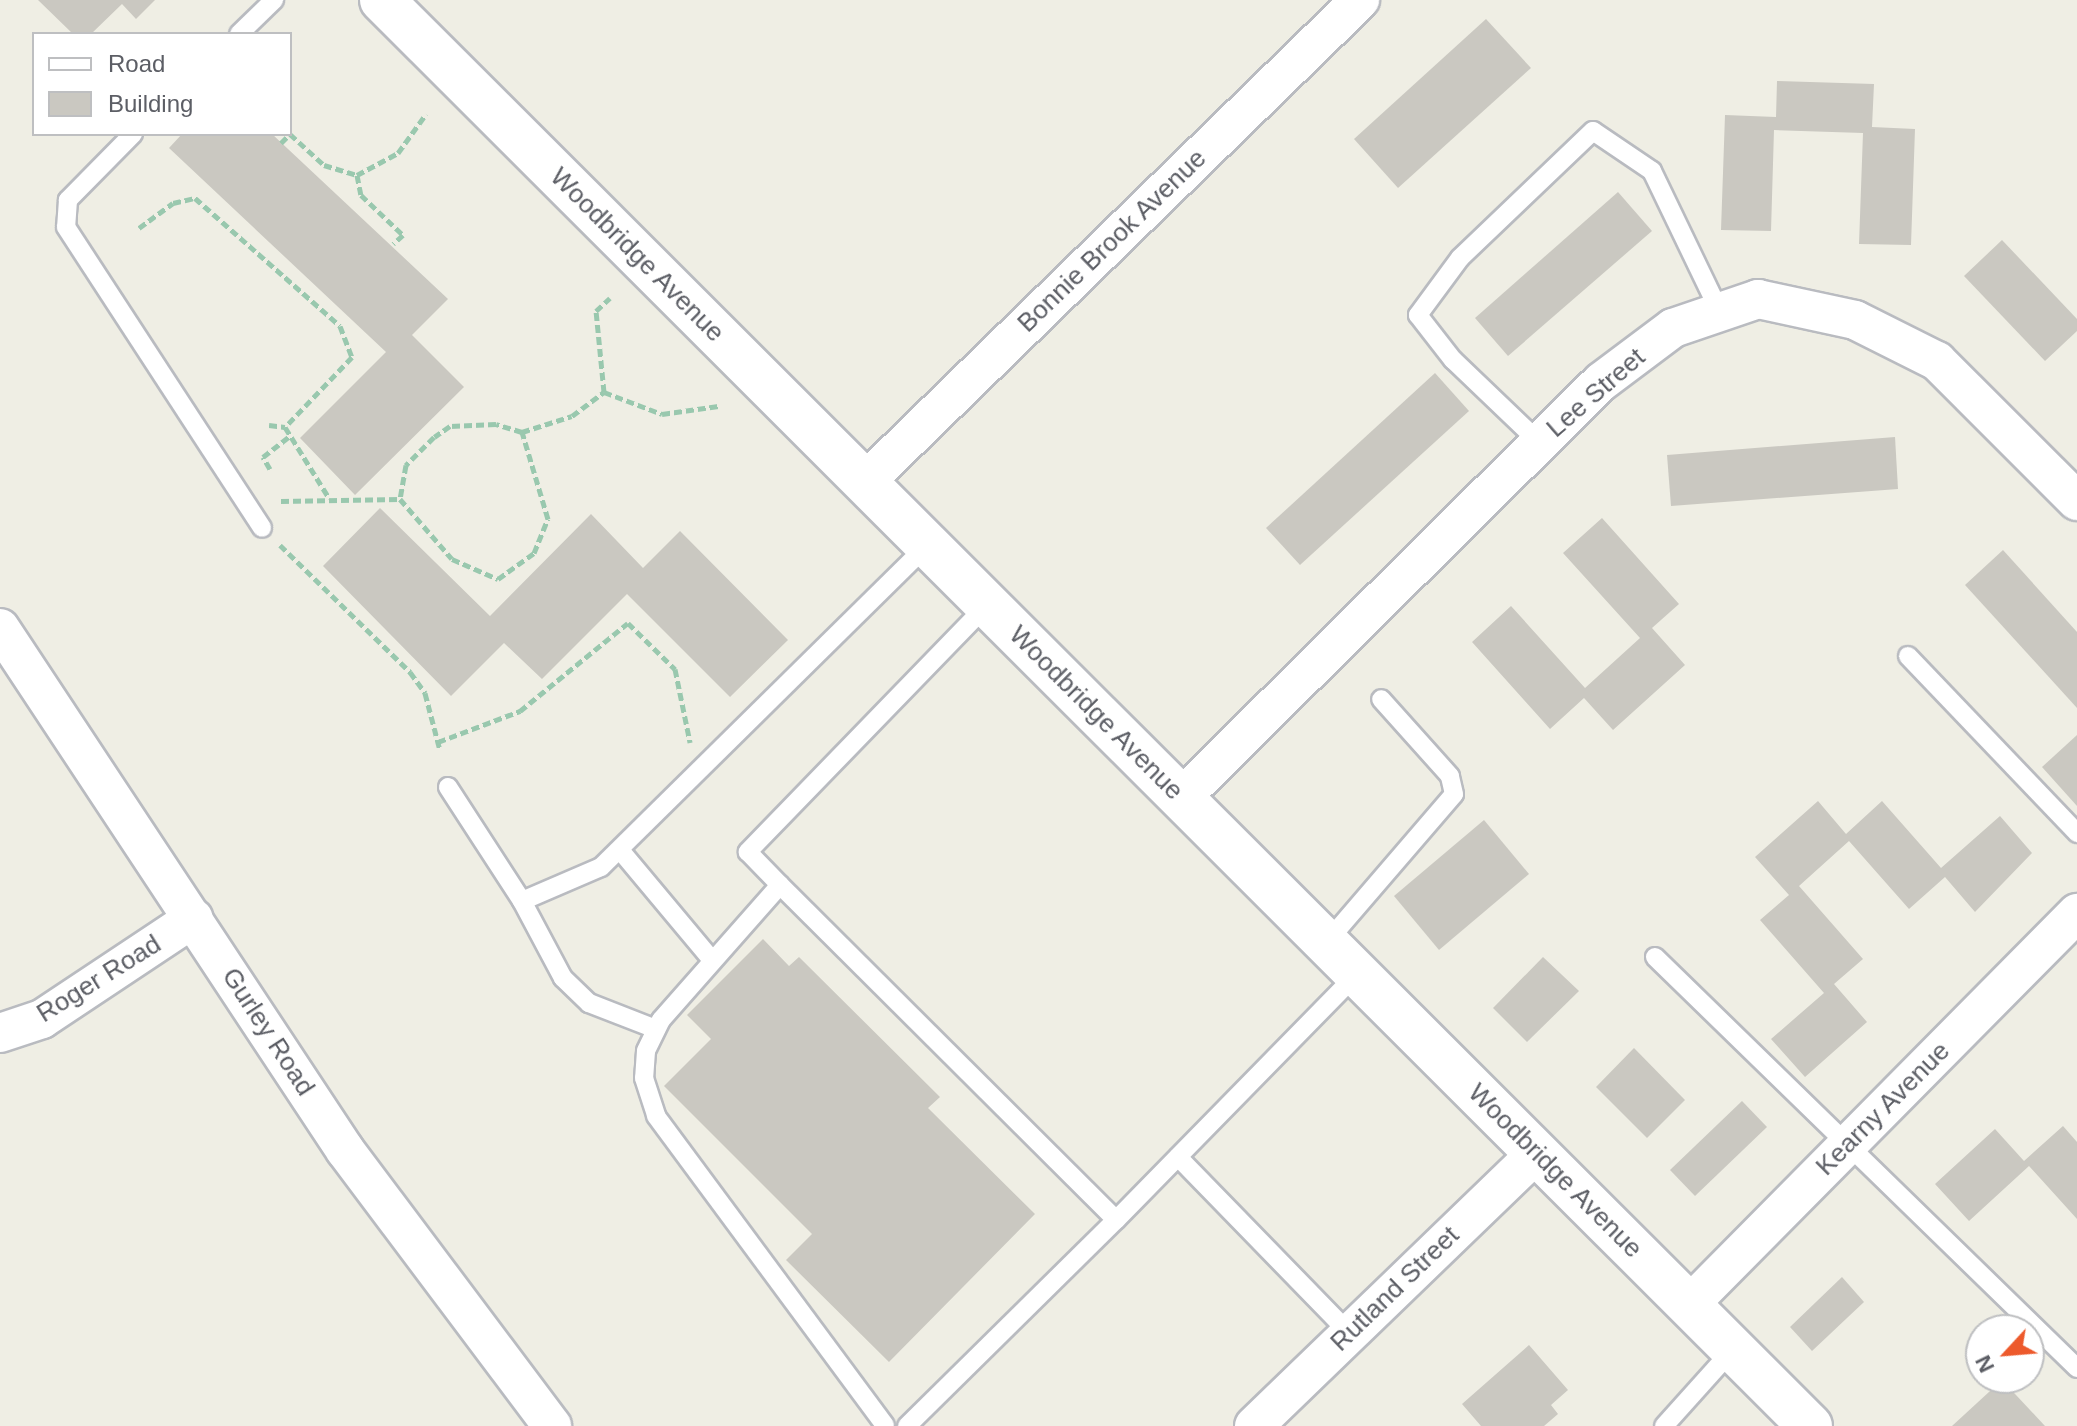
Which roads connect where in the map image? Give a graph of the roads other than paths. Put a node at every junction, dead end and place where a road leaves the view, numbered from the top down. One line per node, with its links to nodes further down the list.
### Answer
1 (274, 0): 4 (lane)
2 (382, 0): 8 (main road, Woodbridge Avenue)
3 (1360, 0): 8 (street, Bonnie Brook Avenue)
4 (241, 32)
5 (131, 136): 10 (lane)
6 (1720, 312): 7 (street, Lee Street); 7 (lane); 9 (street, Lee Street)
7 (1540, 443): 17 (street, Lee Street)
8 (865, 482): 11 (main road, Woodbridge Avenue)
9 (2077, 501)
10 (262, 528)
11 (928, 545): 12 (main road, Woodbridge Avenue); 19 (lane)
12 (987, 605): 17 (main road, Woodbridge Avenue); 20 (lane)
13 (0, 628): 23 (street, Gurley Road)
14 (1908, 656): 18 (lane)
15 (1381, 699): 24 (lane)
16 (448, 787): 21 (lane)
17 (1181, 798): 24 (main road, Woodbridge Avenue)
18 (2077, 833)
19 (620, 850): 21 (lane); 26 (lane)
20 (780, 885): 26 (lane); 33 (lane)
21 (522, 901): 28 (lane)
22 (2077, 913): 30 (street, Kearny Avenue)
23 (194, 918): 29 (street, Roger Road); 38 (street, Gurley Road)
24 (1326, 943): 27 (main road, Woodbridge Avenue)
25 (1655, 957): 30 (lane)
26 (712, 960): 28 (lane)
27 (1357, 974): 31 (main road, Woodbridge Avenue); 32 (lane)
28 (656, 1029): 39 (lane)
29 (0, 1033)
30 (1846, 1146): 34 (street, Kearny Avenue); 37 (lane)
31 (1537, 1153): 34 (main road, Woodbridge Avenue); 35 (street, Rutland Street)
32 (1178, 1157): 33 (lane); 35 (lane)
33 (1116, 1220): 40 (lane)
34 (1689, 1305): 36 (main road, Woodbridge Avenue)
35 (1350, 1334): 41 (street, Rutland Street)
36 (1733, 1349): 42 (lane); 43 (main road, Woodbridge Avenue)
37 (2077, 1368)
38 (552, 1426)
39 (885, 1426)
40 (907, 1426)
41 (1254, 1426)
42 (1664, 1426)
43 (1810, 1426)

